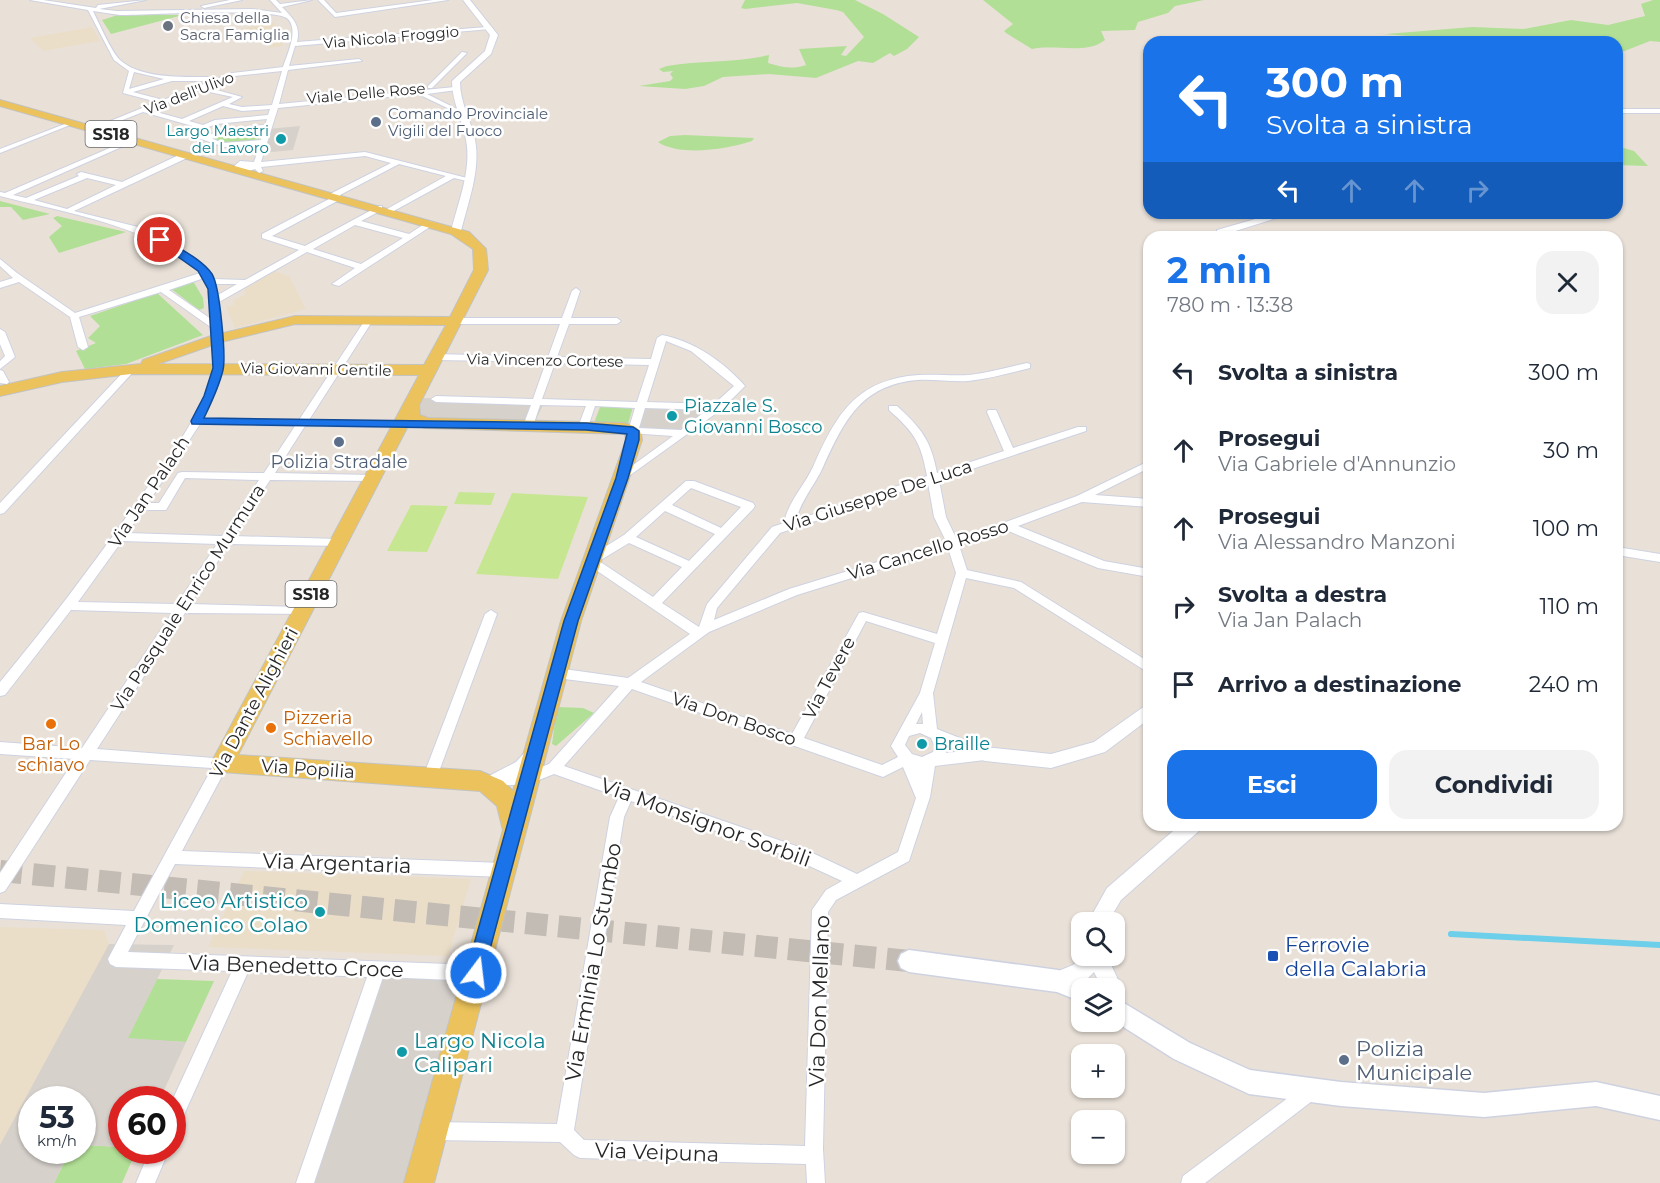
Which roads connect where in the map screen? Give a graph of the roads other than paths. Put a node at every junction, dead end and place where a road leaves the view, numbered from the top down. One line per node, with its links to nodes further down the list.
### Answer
1 (33, 0): 13 (street)
2 (143, 0): 9 (street)
3 (199, 0): 10 (street)
4 (239, 0): 10 (street)
5 (309, 0): 11 (street)
6 (321, 0): 7 (street)
7 (446, 0)
8 (466, 0): 17 (street)
9 (128, 1): 13 (street)
10 (204, 6): 14 (street)
11 (278, 6): 12 (street); 12 (street); 18 (street)
12 (264, 9): 14 (street)
13 (87, 10): 15 (street); 16 (street)
14 (209, 12): 15 (street)
15 (117, 13): 16 (street)
16 (95, 20): 22 (street)
17 (487, 29): 18 (street, Via Nicola Froggio); 26 (street)
18 (294, 44): 21 (street)
19 (465, 53): 25 (street)
20 (360, 61): 21 (street, Via dell'Ulivo)
21 (287, 67): 23 (street, Via dell'Ulivo); 33 (street)
22 (132, 70): 24 (street); 28 (street)
23 (232, 75): 24 (street); 27 (street, Via dell'Ulivo)
24 (172, 79): 28 (street)
25 (430, 87): 26 (street, Viale Delle Rose); 33 (street, Viale Delle Rose)
26 (455, 87): 29 (street, Viale Delle Rose); 37 (street)
27 (200, 88): 30 (street, Via dell'Ulivo); 32 (street)
28 (125, 92): 30 (street)
29 (414, 93): 33 (street, Viale Delle Rose); 37 (street)
30 (164, 102): 34 (street, Via dell'Ulivo)
31 (0, 103): 40 (main road, SS18)
32 (223, 104): 33 (street); 39 (street)
33 (276, 104): 38 (street)
34 (143, 110): 39 (street); 42 (street, Via dell'Ulivo)
35 (1623, 111): 36 (street)
36 (1660, 111)
37 (464, 114): 54 (street)
38 (272, 117): 41 (street); 43 (street)
39 (183, 121): 41 (street)
40 (72, 123): 42 (main road, SS18); 45 (street)
41 (203, 126): 43 (street)
42 (95, 129): 44 (main road, SS18)
43 (266, 134): 46 (street)
44 (133, 140): 47 (main road, SS18); 51 (street)
45 (0, 151)
46 (260, 153): 49 (street); 50 (street)
47 (186, 155): 49 (main road, SS18); 55 (street)
48 (398, 162): 50 (street); 53 (street); 57 (street)
49 (241, 166): 50 (main road, SS18)
50 (258, 168): 57 (main road, SS18)
51 (65, 170): 52 (street); 56 (street)
52 (87, 175): 55 (street); 58 (street)
53 (452, 176): 54 (street); 59 (street)
54 (467, 180): 64 (street)
55 (124, 184): 60 (street)
56 (3, 194): 58 (street)
57 (335, 196): 59 (main road, SS18); 67 (street)
58 (28, 200): 60 (street)
59 (384, 209): 62 (street); 63 (main road, SS18)
60 (70, 210): 74 (street)
61 (1266, 219): 65 (street)
62 (354, 222): 66 (street); 67 (street)
63 (432, 224): 64 (main road, SS18); 66 (street)
64 (456, 231): 79 (main road, Via Dante Alighieri / SS18)
65 (1224, 231)
66 (410, 237): 69 (street)
67 (305, 250): 69 (street); 73 (street)
68 (0, 261): 70 (street)
69 (361, 267): 71 (street)
70 (20, 279): 72 (street); 77 (street)
71 (336, 284)
72 (0, 285)
73 (236, 286): 74 (street); 74 (street)
74 (212, 287): 75 (street); 83 (street, Via Jan Palach)
75 (162, 289): 77 (street); 83 (street)
76 (576, 291): 80 (street)
77 (74, 316): 84 (street)
78 (369, 320): 79 (main road); 83 (main road); 92 (street, Via Pasquale Enrico Murmura)
79 (456, 321): 80 (street); 87 (main road, Via Dante Alighieri / SS18)
80 (565, 321): 81 (street); 85 (street)
81 (617, 321)
82 (0, 332): 88 (street)
83 (216, 332): 90 (street, Via Jan Palach); 91 (main road)
84 (83, 347)
85 (551, 360): 86 (street, Via Vincenzo Cortese); 87 (street, Via Vincenzo Cortese); 95 (street)
86 (654, 362): 97 (street); 99 (street)
87 (433, 364): 92 (main road, Via Giovanni Gentile); 98 (main road, Via Dante Alighieri / SS18)
88 (0, 366)
89 (1027, 366): 123 (street)
90 (218, 368): 91 (main road, Via Giovanni Gentile); 92 (main road, Via Giovanni Gentile); 102 (street, Via Jan Palach)
91 (131, 369): 93 (main road); 122 (street)
92 (337, 369): 103 (street, Via Pasquale Enrico Murmura)
93 (1, 382)
94 (436, 399): 95 (street)
95 (537, 401): 96 (street); 106 (street)
96 (592, 402): 97 (street); 107 (street)
97 (642, 403): 99 (street); 109 (street)
98 (411, 404): 104 (main road, Via Dante Alighieri / SS18); 105 (main road)
99 (718, 407): 110 (street)
100 (893, 408): 115 (street)
101 (992, 412): 112 (street)
102 (196, 421): 103 (street); 120 (street, Via Jan Palach)
103 (302, 423): 104 (street); 114 (street, Via Pasquale Enrico Murmura)
104 (400, 425): 105 (street); 111 (main road, Via Dante Alighieri / SS18)
105 (438, 425): 106 (main road); 111 (street)
106 (528, 426): 107 (main road)
107 (585, 427): 109 (main road)
108 (1082, 429): 112 (street, Via Giuseppe De Luca)
109 (633, 431): 110 (street); 117 (main road)
110 (684, 433): 117 (street)
111 (390, 444): 116 (main road, Via Dante Alighieri / SS18)
112 (1010, 452): 115 (street, Via Giuseppe De Luca)
113 (1143, 467): 118 (street, Via Cancello Rosso)
114 (267, 476): 116 (street); 120 (street); 128 (street, Via Pasquale Enrico Murmura)
115 (933, 477): 123 (street, Via Giuseppe De Luca); 129 (street)
116 (373, 478): 130 (main road, Via Dante Alighieri / SS18)
117 (622, 478): 133 (main road)
118 (1081, 498): 119 (street); 124 (street, Via Cancello Rosso)
119 (1143, 503)
120 (140, 506): 126 (street, Via Jan Palach)
121 (664, 506): 125 (street); 125 (street); 127 (street)
122 (0, 510)
123 (789, 526): 142 (street, Via Giuseppe De Luca)
124 (1007, 526): 129 (street, Via Cancello Rosso); 135 (street)
125 (722, 533): 134 (street)
126 (119, 537): 128 (street); 138 (street, Via Jan Palach)
127 (628, 538): 133 (street); 134 (street)
128 (225, 540): 130 (street); 139 (street, Via Pasquale Enrico Murmura)
129 (952, 542): 136 (street); 142 (street, Via Cancello Rosso)
130 (339, 543): 140 (main road, Via Dante Alighieri / SS18)
131 (1623, 552): 132 (street)
132 (1660, 558)
133 (591, 561): 137 (street); 145 (main road)
134 (690, 566): 137 (street)
135 (1143, 572)
136 (962, 573): 143 (street); 144 (street)
137 (655, 602): 142 (street)
138 (68, 606): 139 (street); 147 (street, Via Jan Palach)
139 (181, 608): 140 (street); 156 (street, Via Pasquale Enrico Murmura)
140 (303, 611): 159 (main road, Via Dante Alighieri / SS18)
141 (491, 614): 161 (street)
142 (702, 631): 146 (street)
143 (941, 640): 148 (street); 152 (street, Via Tevere)
144 (1143, 664)
145 (557, 674): 146 (street, Via Don Bosco); 153 (main road)
146 (630, 683): 152 (street, Via Don Bosco); 160 (street)
147 (0, 691)
148 (926, 693): 150 (street); 151 (street)
149 (1143, 714): 155 (street)
150 (904, 732): 151 (street); 157 (street)
151 (934, 732): 155 (street); 158 (street)
152 (795, 741): 157 (street, Via Don Bosco)
153 (537, 746): 162 (main road); 163 (street)
154 (0, 748): 156 (street, Via Popilia)
155 (985, 754): 158 (street)
156 (85, 756): 159 (street, Via Popilia); 171 (street, Via Pasquale Enrico Murmura)
157 (907, 759): 158 (street); 165 (street)
158 (932, 761): 165 (street, Via Don Mellano)
159 (222, 763): 161 (main road, Via Popilia); 168 (street, Via Dante Alighieri)
160 (554, 768): 162 (street); 164 (street, Via Monsignor Sorbili)
161 (430, 777): 163 (main road, Via Popilia)
162 (529, 778): 163 (street); 166 (main road)
163 (487, 780): 166 (main road, Via Popilia)
164 (628, 793): 170 (street, Via Monsignor Sorbili); 190 (street, Via Erminia Lo Stumbo)
165 (923, 797): 170 (street, Via Don Mellano)
166 (514, 829): 169 (main road)
167 (1186, 831): 173 (street)
168 (171, 857): 169 (street, Via Argentaria); 174 (street, Via Dante Alighieri)
169 (503, 870): 180 (main road)
170 (857, 881): 191 (street, Via Don Mellano)
171 (0, 886)
172 (0, 911): 174 (street)
173 (1104, 912)
174 (139, 918): 175 (street, Via Dante Alighieri)
175 (116, 959): 177 (street, Via Benedetto Croce)
176 (909, 961): 181 (main road)
177 (243, 964): 179 (street, Via Benedetto Croce); 186 (street)
178 (1086, 966): 181 (street)
179 (377, 970): 180 (street, Via Benedetto Croce); 194 (street)
180 (476, 973): 189 (main road)
181 (1058, 981): 182 (main road)
182 (1071, 986)
183 (1125, 1007): 185 (street)
184 (1125, 1014): 185 (main road)
185 (1137, 1020): 187 (main road)
186 (186, 1091)
187 (1311, 1091): 188 (main road); 197 (street)
188 (1660, 1108)
189 (433, 1131): 190 (street); 195 (main road)
190 (564, 1133): 191 (street, Via Veipuna)
191 (815, 1155): 196 (street, Via Don Mellano)
192 (154, 1164): 193 (street)
193 (146, 1183)
194 (305, 1183)
195 (419, 1183)
196 (816, 1183)
197 (1190, 1183)

